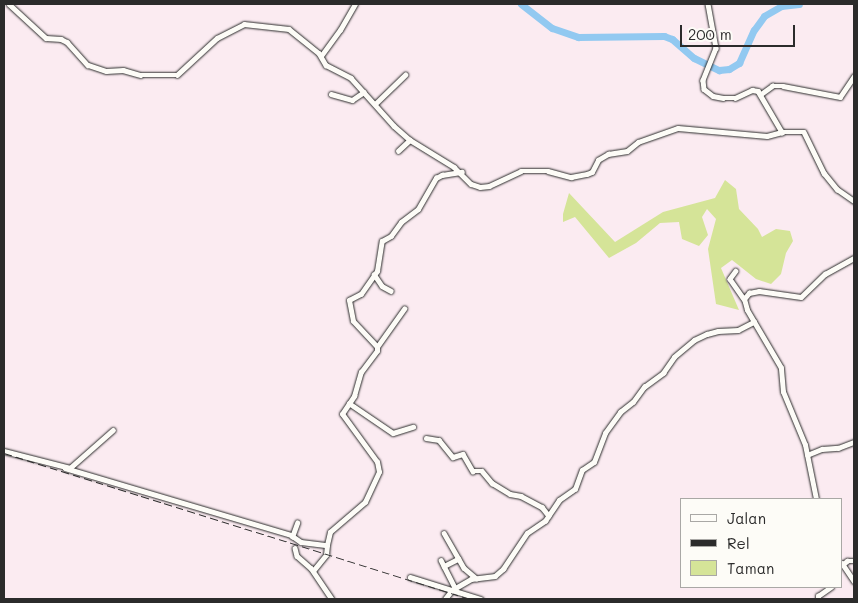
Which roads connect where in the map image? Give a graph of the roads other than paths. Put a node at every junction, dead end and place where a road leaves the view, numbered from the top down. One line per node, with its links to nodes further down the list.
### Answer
1 (9, 4): 4 (street)
2 (355, 4): 4 (street)
3 (708, 4): 9 (street)
4 (321, 56): 7 (street)
5 (404, 75): 10 (street)
6 (854, 76): 9 (street)
7 (364, 92): 8 (street); 10 (street)
8 (331, 94)
9 (761, 94): 11 (street)
10 (375, 104): 12 (street)
11 (782, 132): 14 (street); 15 (street)
12 (410, 140): 13 (street); 14 (street)
13 (398, 151)
14 (462, 172): 18 (street)
15 (854, 200)
16 (854, 258): 20 (street)
17 (736, 271): 20 (street)
18 (374, 274): 19 (street); 23 (street)
19 (392, 291)
20 (744, 302): 22 (street)
21 (404, 309): 23 (street)
22 (754, 322): 30 (street); 33 (street)
23 (377, 347): 24 (street)
24 (349, 403): 25 (street); 37 (street)
25 (413, 427)
26 (113, 430): 31 (street)
27 (426, 438): 33 (street)
28 (854, 442): 30 (street)
29 (4, 451): 31 (street)
30 (807, 455): 32 (street)
31 (65, 468): 36 (street)
32 (816, 498)
33 (549, 516): 45 (street)
34 (297, 523): 36 (street)
35 (444, 533): 39 (street)
36 (292, 537): 37 (street)
37 (327, 545): 43 (street)
38 (295, 548): 43 (street)
39 (458, 559): 42 (street); 45 (street)
40 (441, 560): 42 (street)
41 (843, 564): 46 (street)
42 (444, 566): 48 (street)
43 (313, 571): 49 (street)
44 (410, 577): 48 (street)
45 (476, 578): 48 (street)
46 (854, 580)
47 (830, 588): 52 (street)
48 (454, 589): 50 (street); 51 (street)
49 (332, 599)
50 (445, 599)
51 (480, 599)
52 (818, 599)

